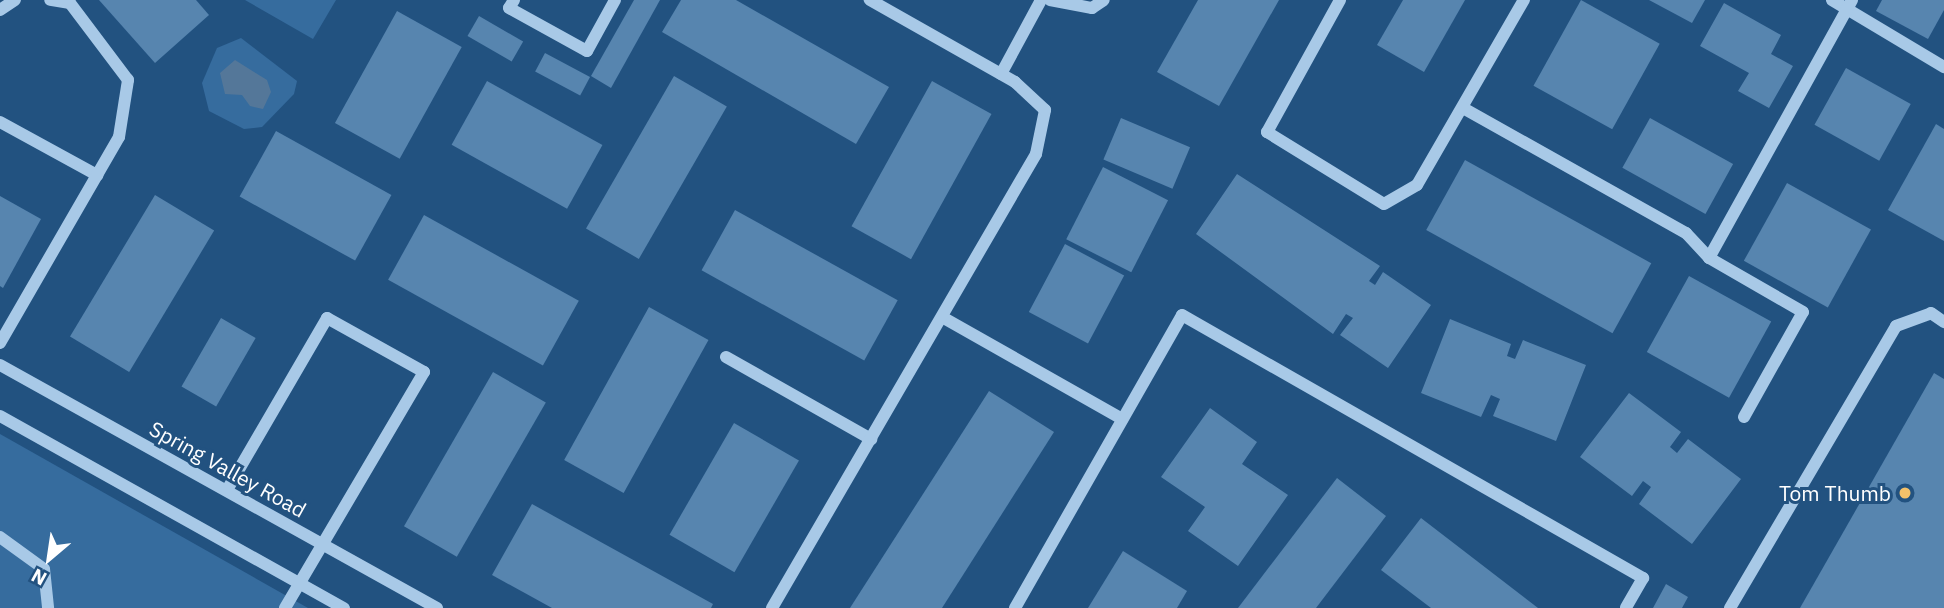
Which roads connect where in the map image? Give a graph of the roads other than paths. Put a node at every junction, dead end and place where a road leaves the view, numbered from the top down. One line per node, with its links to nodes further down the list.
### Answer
1 (15, 0): 13 (street)
2 (50, 0): 18 (street)
3 (514, 0): 4 (street)
4 (615, 0)
5 (870, 0): 15 (street)
6 (1041, 0): 15 (street)
7 (1050, 0): 8 (street)
8 (1104, 0)
9 (1340, 0): 16 (street)
10 (1524, 0): 16 (street)
11 (1832, 0): 12 (street)
12 (1850, 5): 14 (street); 19 (street)
13 (0, 10)
14 (1944, 67)
15 (1001, 74): 20 (street)
16 (1463, 108): 19 (street)
17 (0, 122): 18 (street)
18 (97, 175): 22 (street)
19 (1709, 258): 26 (street)
20 (943, 317): 27 (street); 28 (street)
21 (1944, 322): 40 (street)
22 (0, 343)
23 (726, 357): 28 (street)
24 (0, 365): 29 (street, Spring Valley Road)
25 (0, 416): 32 (street)
26 (1744, 417)
27 (1122, 419): 38 (street); 39 (street)
28 (871, 439): 37 (street)
29 (227, 490): 31 (street, Spring Valley Road); 31 (street)
30 (0, 537): 33 (street)
31 (321, 543): 32 (street); 36 (street, Spring Valley Road)
32 (299, 582): 34 (street); 35 (street)
33 (48, 608)
34 (285, 608)
35 (344, 608)
36 (438, 608)
37 (772, 608)
38 (1015, 608)
39 (1626, 608)
40 (1730, 608)

